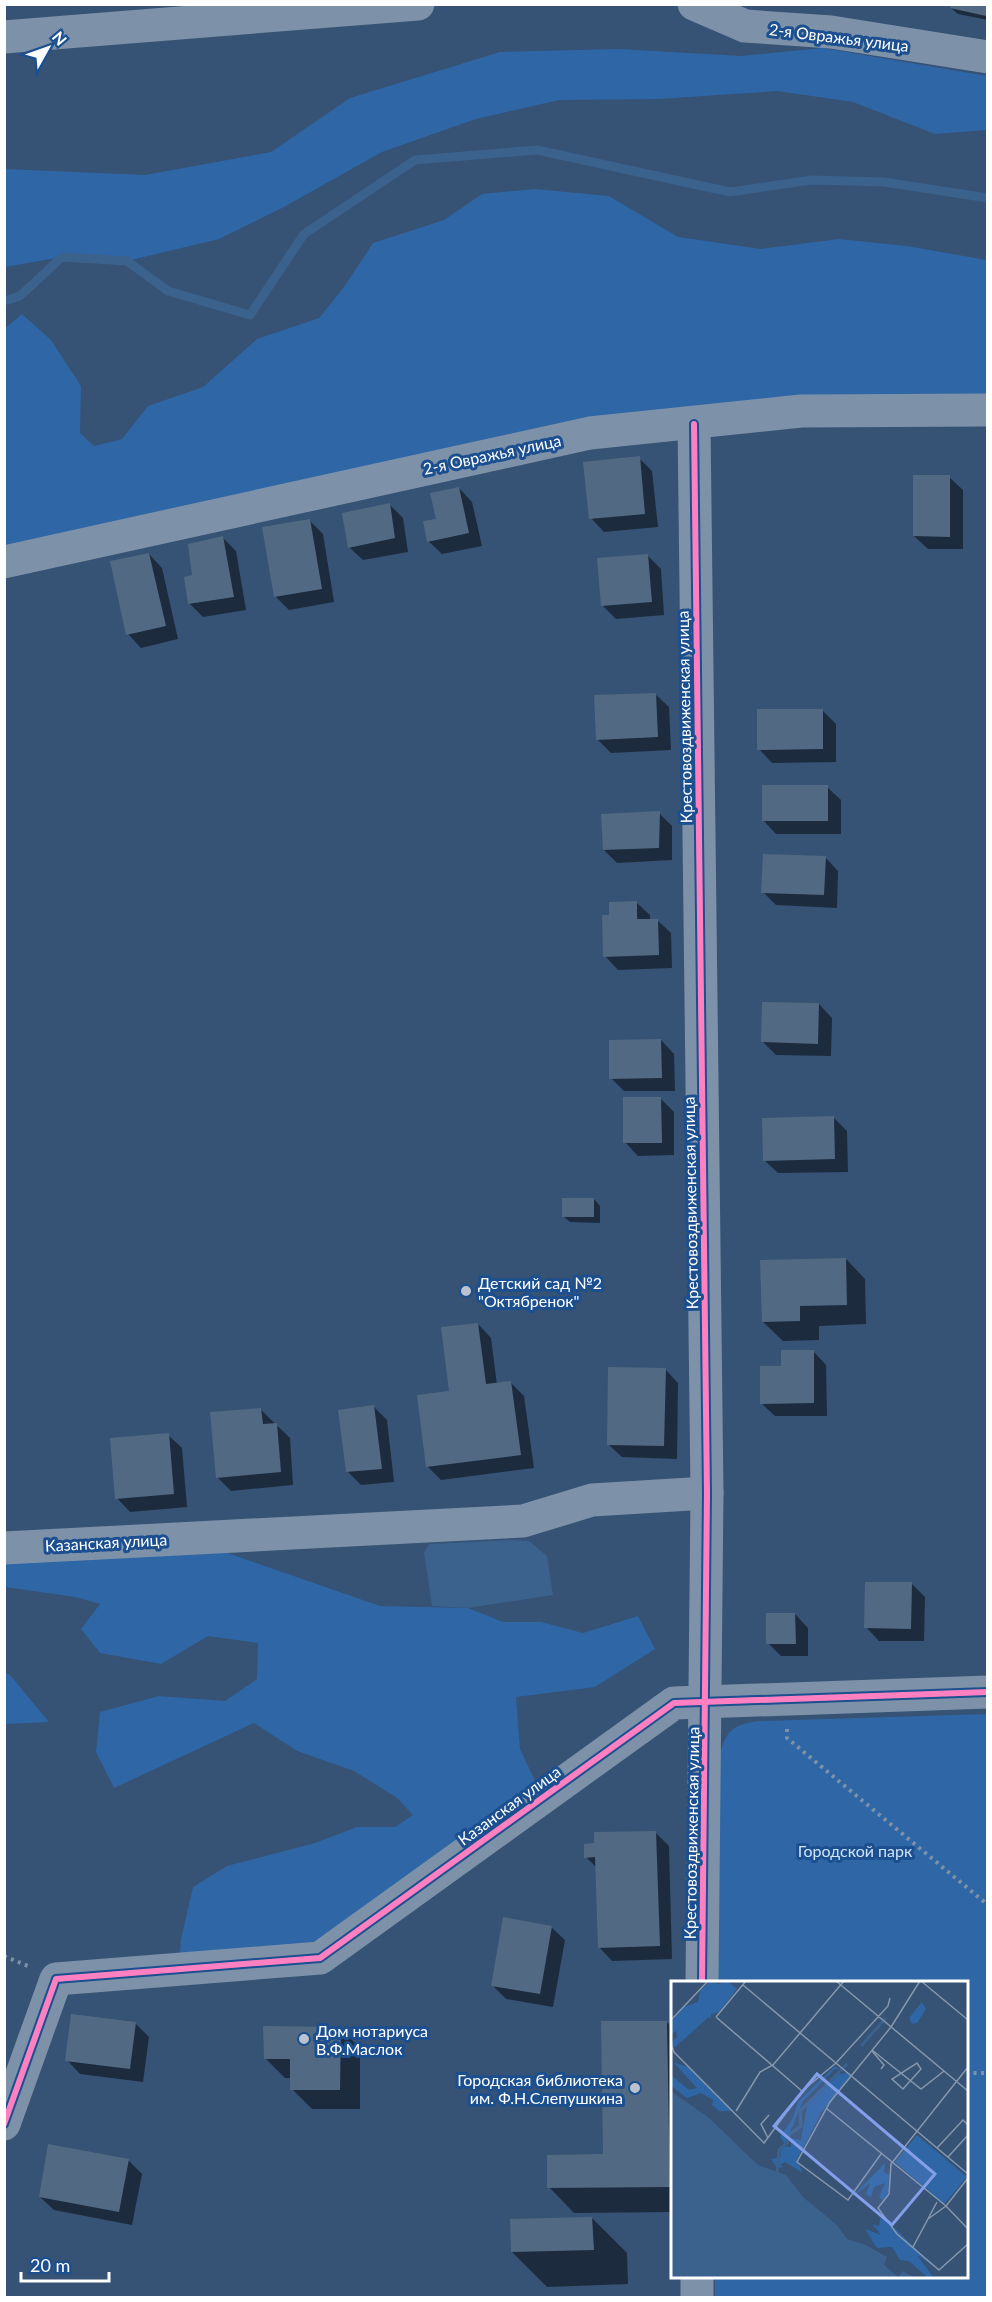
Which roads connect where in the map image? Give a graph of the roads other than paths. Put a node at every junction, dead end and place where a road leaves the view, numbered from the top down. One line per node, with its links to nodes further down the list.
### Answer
1 (418, 4): 3 (street)
2 (694, 4): 4 (street, 2-я Овражья улица)
3 (4, 37)
4 (987, 57)
5 (987, 410): 6 (street, 2-я Овражья улица)
6 (694, 424): 7 (street, 2-я Овражья улица); 8 (street, Крестовоздвиженская улица)
7 (4, 562)
8 (707, 1493): 9 (street, Казанская улица); 11 (street, Крестовоздвиженская улица)
9 (4, 1548)
10 (987, 1692): 11 (street, Казанская улица)
11 (706, 1701): 12 (street, Крестовоздвиженская улица); 13 (street, Казанская улица)
12 (702, 1981)
13 (4, 2124)
14 (697, 2278): 15 (street)
15 (697, 2298)

